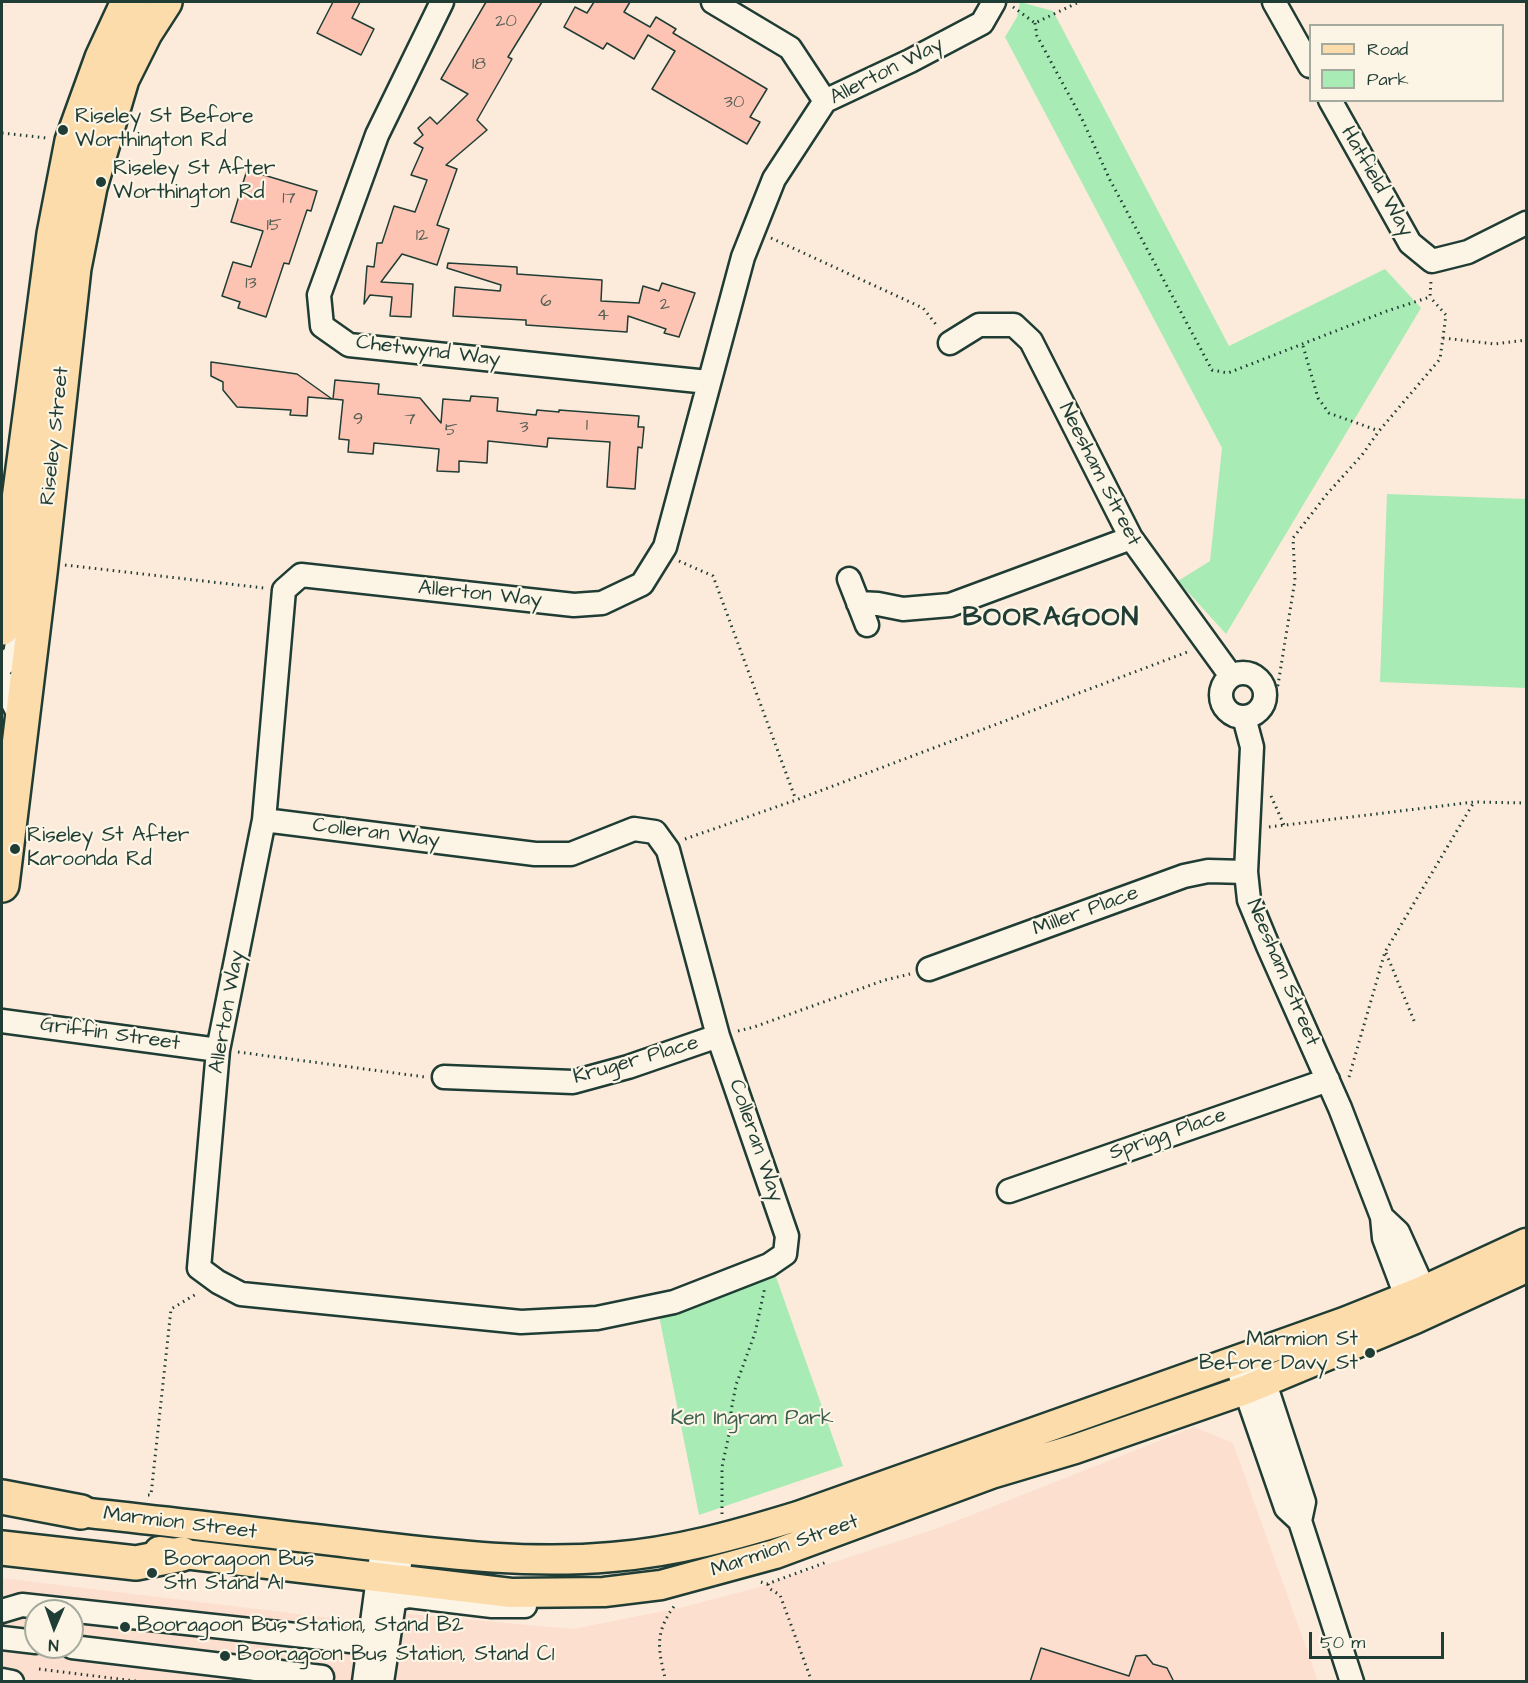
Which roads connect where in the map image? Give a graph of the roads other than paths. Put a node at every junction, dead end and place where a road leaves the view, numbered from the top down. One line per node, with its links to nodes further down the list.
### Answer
1 (128, 2): 18 (highway, Riseley Street)
2 (442, 2): 12 (street, Chetwynd Way)
3 (713, 2): 8 (street)
4 (994, 2): 8 (street, Allerton Way)
5 (1274, 2): 7 (street)
6 (156, 4): 14 (highway, Riseley Street)
7 (1309, 63)
8 (825, 101): 12 (street, Allerton Way)
9 (1331, 102): 10 (street, Hatfield Way)
10 (1527, 223)
11 (950, 342): 13 (street, Neesham Street)
12 (708, 382): 24 (street, Allerton Way)
13 (1131, 538): 16 (street); 20 (street, Neesham Street)
14 (50, 569): 19 (street); 23 (highway, Riseley Street)
15 (849, 579): 16 (street)
16 (858, 603): 17 (street)
17 (867, 625)
18 (2, 628)
19 (2, 665)
20 (1231, 676): 22 (street); 22 (street)
21 (2, 681): 23 (street)
22 (1244, 717): 25 (street, Neesham Street)
23 (21, 719): 26 (highway, Riseley Street)
24 (264, 820): 29 (street, Colleran Way); 30 (street, Allerton Way)
25 (1246, 872): 27 (street, Miller Place); 32 (street, Neesham Street)
26 (2, 885)
27 (929, 969)
28 (2, 1021): 30 (street, Griffin Street)
29 (718, 1036): 31 (street, Kruger Place); 36 (street, Colleran Way)
30 (218, 1050): 36 (street, Allerton Way)
31 (444, 1077)
32 (1328, 1080): 33 (street, Sprigg Place); 37 (street, Neesham Street)
33 (1009, 1191)
34 (1527, 1243): 37 (main road, Marmion Street)
35 (1527, 1268): 37 (main road, Marmion Street)
36 (218, 1282)
37 (1420, 1304): 38 (main road, Marmion Street); 39 (main road, Marmion Street)
38 (1245, 1357): 39 (street); 45 (main road, Marmion Street)
39 (1255, 1386): 47 (main road, Marmion Street); 59 (street)
40 (2, 1497): 42 (highway)
41 (2, 1504): 42 (main road, Marmion Street)
42 (81, 1512): 45 (main road, Marmion Street)
43 (2, 1533): 46 (main road, Marmion Street)
44 (2, 1548): 46 (highway)
45 (392, 1549): 47 (street)
46 (182, 1554): 47 (main road, Marmion Street)
47 (390, 1585): 52 (street); 58 (street)
48 (2, 1611): 50 (street)
49 (2, 1638): 51 (street)
50 (327, 1639): 52 (street); 54 (street)
51 (24, 1641)
52 (369, 1643): 57 (street)
53 (84, 1649): 54 (street)
54 (322, 1679)
55 (2, 1680): 56 (street)
56 (12, 1682)
57 (364, 1682)
58 (382, 1682)
59 (1352, 1682)

